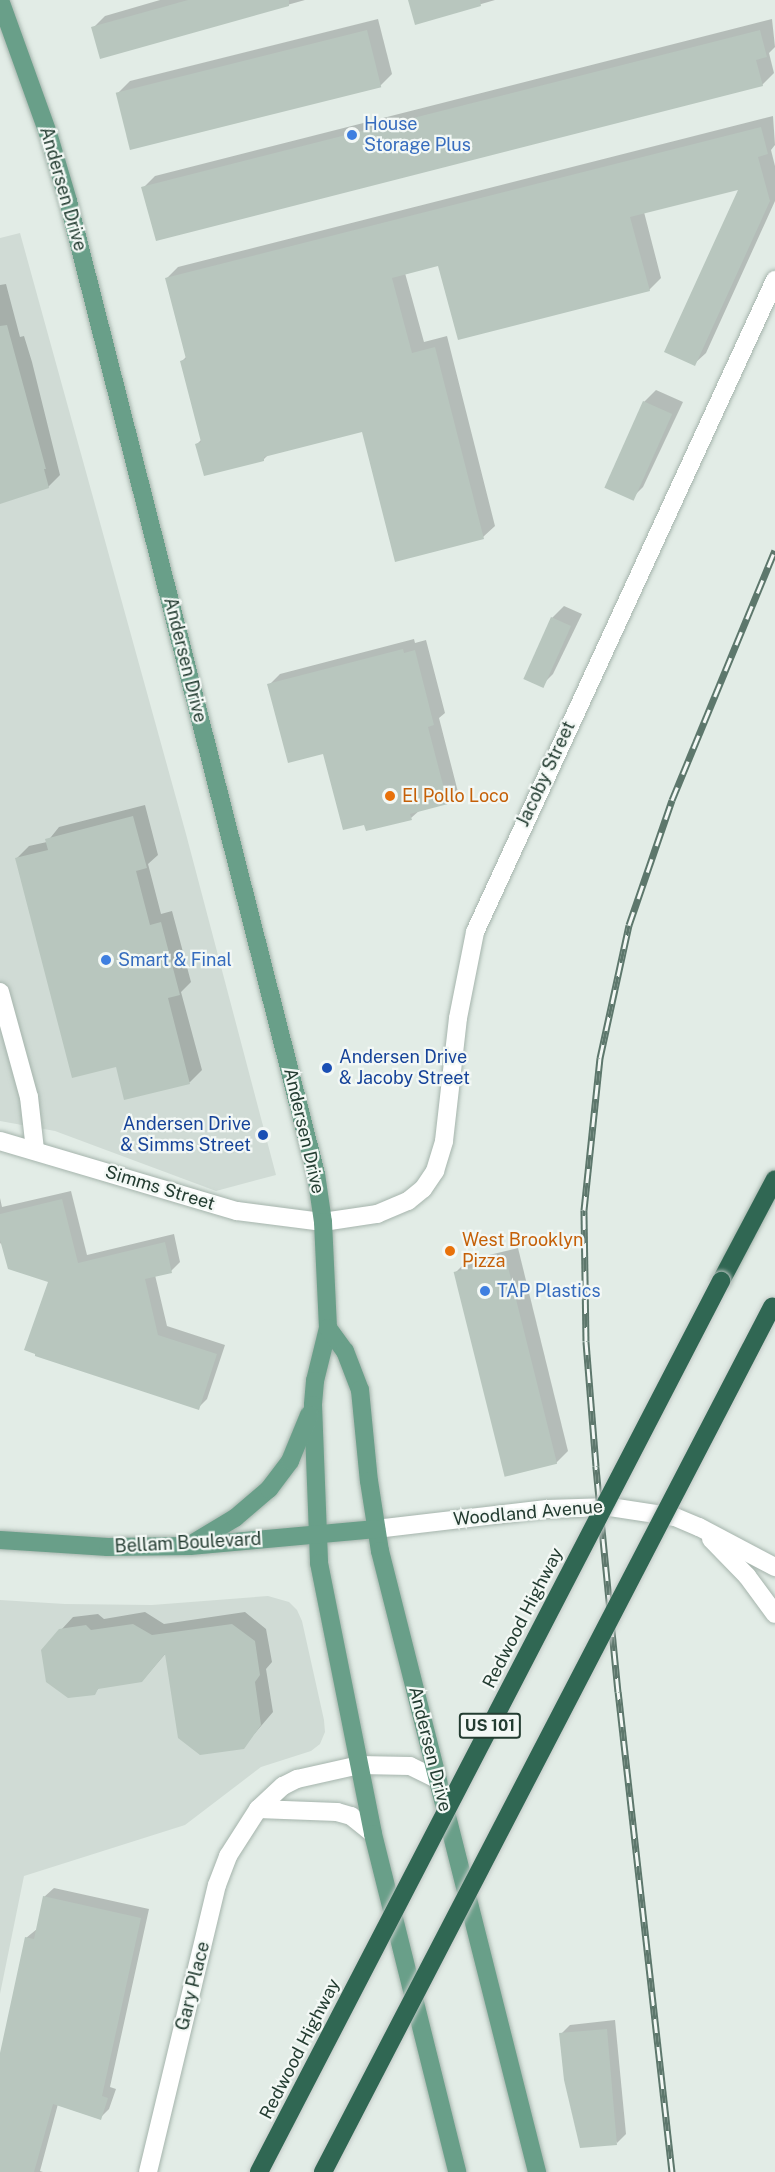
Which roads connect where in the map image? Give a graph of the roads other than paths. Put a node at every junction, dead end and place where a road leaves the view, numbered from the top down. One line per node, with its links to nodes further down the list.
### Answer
1 (0, 0): 7 (main road, Andersen Drive)
2 (775, 280): 7 (street, Jacoby Street)
3 (0, 992): 5 (street)
4 (0, 1141): 5 (street, Simms Street)
5 (36, 1150): 7 (street, Simms Street)
6 (775, 1179): 24 (highway, Redwood Highway / US 101, bridge)
7 (323, 1222): 9 (main road, Andersen Drive)
8 (774, 1305): 25 (highway, US 101, bridge)
9 (328, 1328): 10 (main road, Andersen Drive); 12 (main road, Andersen Drive)
10 (313, 1405): 13 (main road, Andersen Drive); 15 (main road)
11 (699, 1527): 12 (street, Woodland Avenue); 16 (street, Woodland Avenue); 17 (street)
12 (376, 1528): 13 (main road, Bellam Boulevard); 19 (main road, Andersen Drive)
13 (316, 1536): 15 (main road, Bellam Boulevard); 18 (main road, Andersen Drive)
14 (0, 1540): 15 (main road, Bellam Boulevard)
15 (189, 1546)
16 (775, 1567)
17 (775, 1614)
18 (359, 1765): 19 (street, Gary Place); 20 (street, Gary Place); 21 (main road, Andersen Drive)
19 (437, 1779): 22 (main road, Andersen Drive)
20 (258, 1809): 21 (street); 23 (street, Gary Place)
21 (373, 1834): 26 (main road, Andersen Drive)
22 (535, 2163): 27 (street)
23 (148, 2172)
24 (260, 2172)
25 (323, 2172)
26 (457, 2172)
27 (528, 2172)

